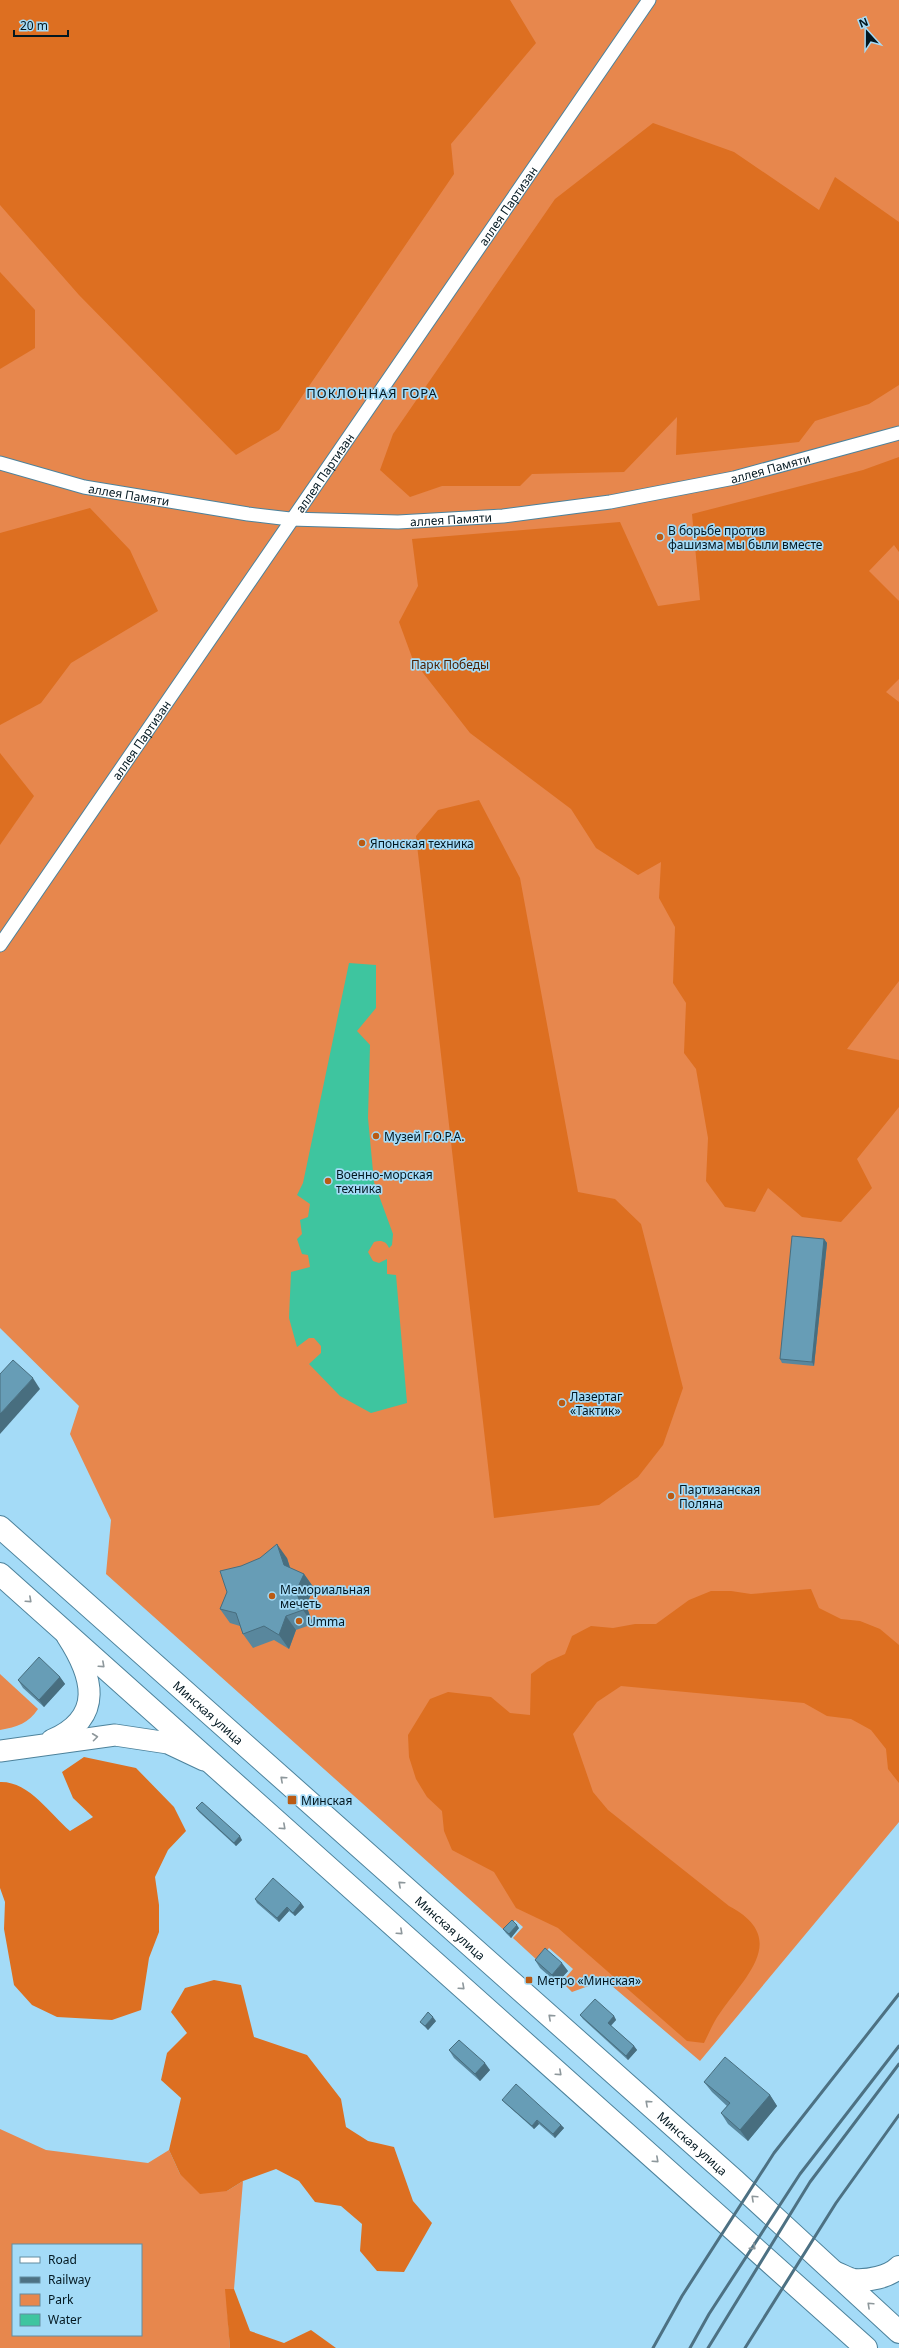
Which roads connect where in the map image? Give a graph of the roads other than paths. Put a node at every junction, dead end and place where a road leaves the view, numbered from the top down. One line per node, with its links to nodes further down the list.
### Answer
1 (649, 0): 4 (street, аллея Партизан)
2 (899, 433): 4 (street, аллея Памяти)
3 (0, 463): 4 (street, аллея Памяти)
4 (290, 519): 5 (street, аллея Партизан)
5 (0, 946)
6 (0, 1527): 13 (main road, Минская улица, one-way to 6)
7 (0, 1574): 8 (main road, one-way to 8)
8 (62, 1629): 9 (street); 11 (main road, one-way to 11)
9 (42, 1744): 10 (street); 11 (street, one-way to 11)
10 (0, 1751)
11 (212, 1763): 14 (main road, one-way to 14)
12 (899, 2268): 13 (main road)
13 (833, 2271): 15 (main road, Минская улица, one-way to 13)
14 (829, 2315): 17 (main road); 18 (main road)
15 (899, 2332)
16 (899, 2338): 19 (main road)
17 (845, 2348)
18 (866, 2348)
19 (893, 2348)

